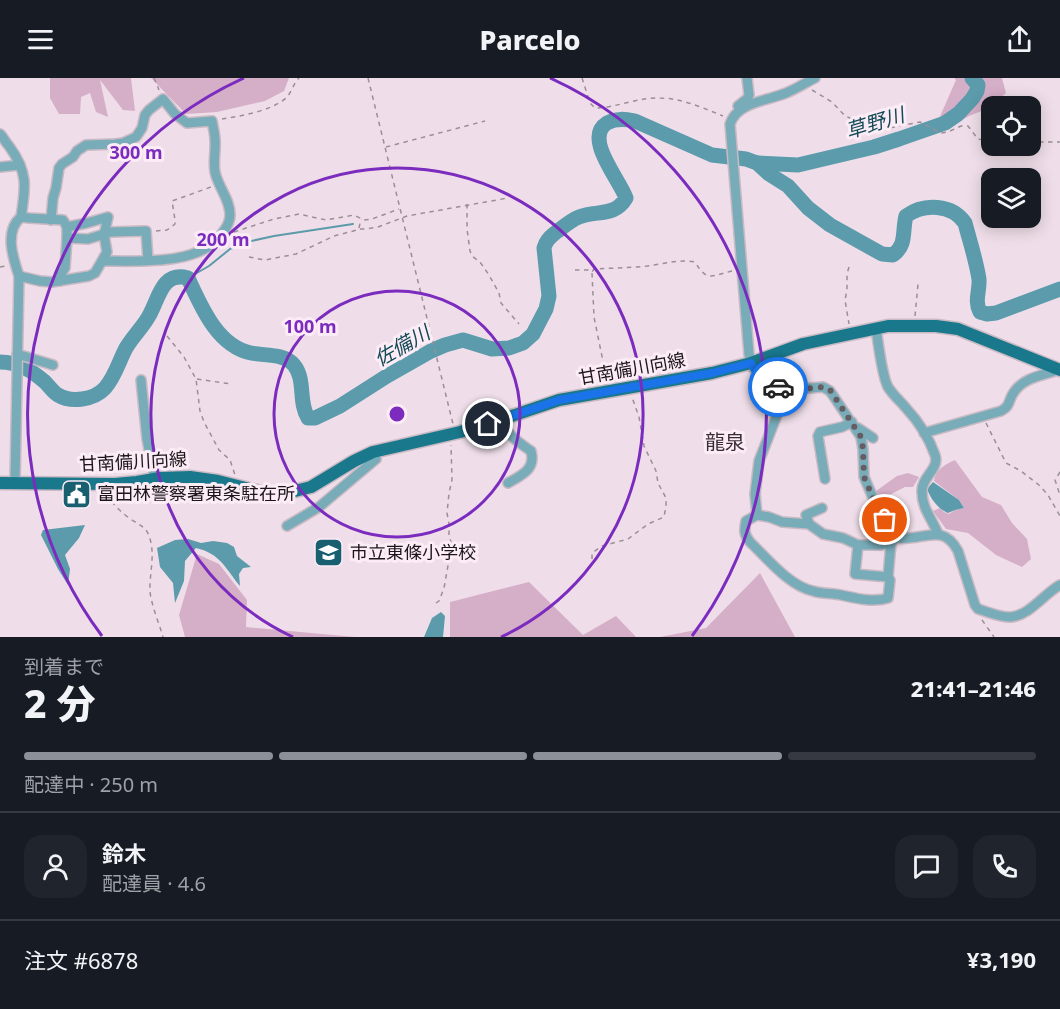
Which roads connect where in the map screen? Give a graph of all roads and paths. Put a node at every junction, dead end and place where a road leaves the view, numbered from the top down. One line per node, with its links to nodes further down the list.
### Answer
1 (154, 78): 8 (path)
2 (299, 78): 11 (path)
3 (368, 78): 17 (path)
4 (582, 78): 10 (path)
5 (747, 78): 9 (street)
6 (815, 78): 7 (street)
7 (800, 81): 9 (street); 14 (path)
8 (163, 99): 11 (street); 27 (street)
9 (738, 112): 10 (street)
10 (732, 120): 39 (street)
11 (212, 121): 20 (street)
12 (485, 121): 17 (path)
13 (0, 134): 18 (street)
14 (981, 140)
15 (1060, 141): 16 (path)
16 (1041, 142)
17 (385, 147): 23 (path)
18 (20, 165): 19 (street); 24 (street)
19 (0, 167)
20 (218, 180): 30 (path); 31 (street)
21 (508, 198): 22 (path)
22 (467, 204): 26 (path); 44 (path)
23 (400, 209): 25 (path); 26 (path)
24 (21, 217): 27 (street); 41 (street)
25 (361, 219): 29 (path); 31 (path)
26 (402, 219): 29 (path); 63 (path)
27 (51, 220): 28 (street)
28 (67, 227): 32 (street); 33 (street)
29 (358, 229): 34 (path)
30 (146, 231): 32 (street); 35 (street)
31 (224, 231): 35 (street)
32 (104, 235): 33 (street); 36 (street)
33 (67, 238): 42 (street)
34 (249, 257)
35 (148, 260): 36 (street)
36 (103, 261): 42 (street)
37 (849, 267): 47 (path)
38 (575, 270): 40 (path)
39 (742, 270): 40 (path); 50 (street)
40 (592, 272): 58 (path)
41 (19, 276): 42 (street); 49 (street)
42 (60, 281)
43 (918, 284): 45 (path)
44 (519, 324)
45 (914, 326): 46 (main road, 甘南備川向線); 52 (main road, 甘南備川向線)
46 (876, 328): 47 (main road, 甘南備川向線); 62 (street)
47 (850, 334): 50 (main road, 甘南備川向線)
48 (167, 336): 53 (path)
49 (17, 355): 51 (street); 69 (street)
50 (751, 363): 56 (street); 57 (main road, 甘南備川向線)
51 (53, 365)
52 (1057, 368): 59 (street)
53 (196, 379): 55 (path); 73 (path)
54 (141, 380): 67 (street)
55 (231, 384)
56 (772, 384): 61 (street); 76 (street)
57 (630, 387): 58 (main road, 甘南備川向線); 83 (path)
58 (609, 391): 60 (main road, 甘南備川向線)
59 (984, 416): 62 (street); 77 (path)
60 (501, 420): 63 (main road, 甘南備川向線); 71 (street)
61 (854, 425): 64 (street); 68 (street); 81 (street)
62 (924, 433): 80 (street)
63 (452, 434): 65 (main road, 甘南備川向線); 86 (path)
64 (873, 438)
65 (374, 452): 73 (main road, 甘南備川向線); 79 (street)
66 (1060, 472): 74 (path)
67 (155, 479): 72 (main road, 甘南備川向線); 73 (main road, 甘南備川向線)
68 (825, 479)
69 (15, 482): 70 (main road, 甘南備川向線); 72 (main road, 甘南備川向線)
70 (0, 483)
71 (508, 483)
72 (107, 484): 88 (path)
73 (234, 484)
74 (1060, 495)
75 (822, 508): 78 (street)
76 (757, 515): 78 (street); 84 (street)
77 (1060, 516)
78 (809, 524): 82 (street)
79 (287, 526)
80 (938, 534): 81 (street); 87 (street)
81 (894, 541): 82 (street); 84 (street)
82 (858, 545): 84 (street)
83 (592, 559)
84 (888, 577)
85 (1060, 585): 87 (street)
86 (436, 603)
87 (978, 609): 89 (path)
88 (163, 637)
89 (994, 637)

